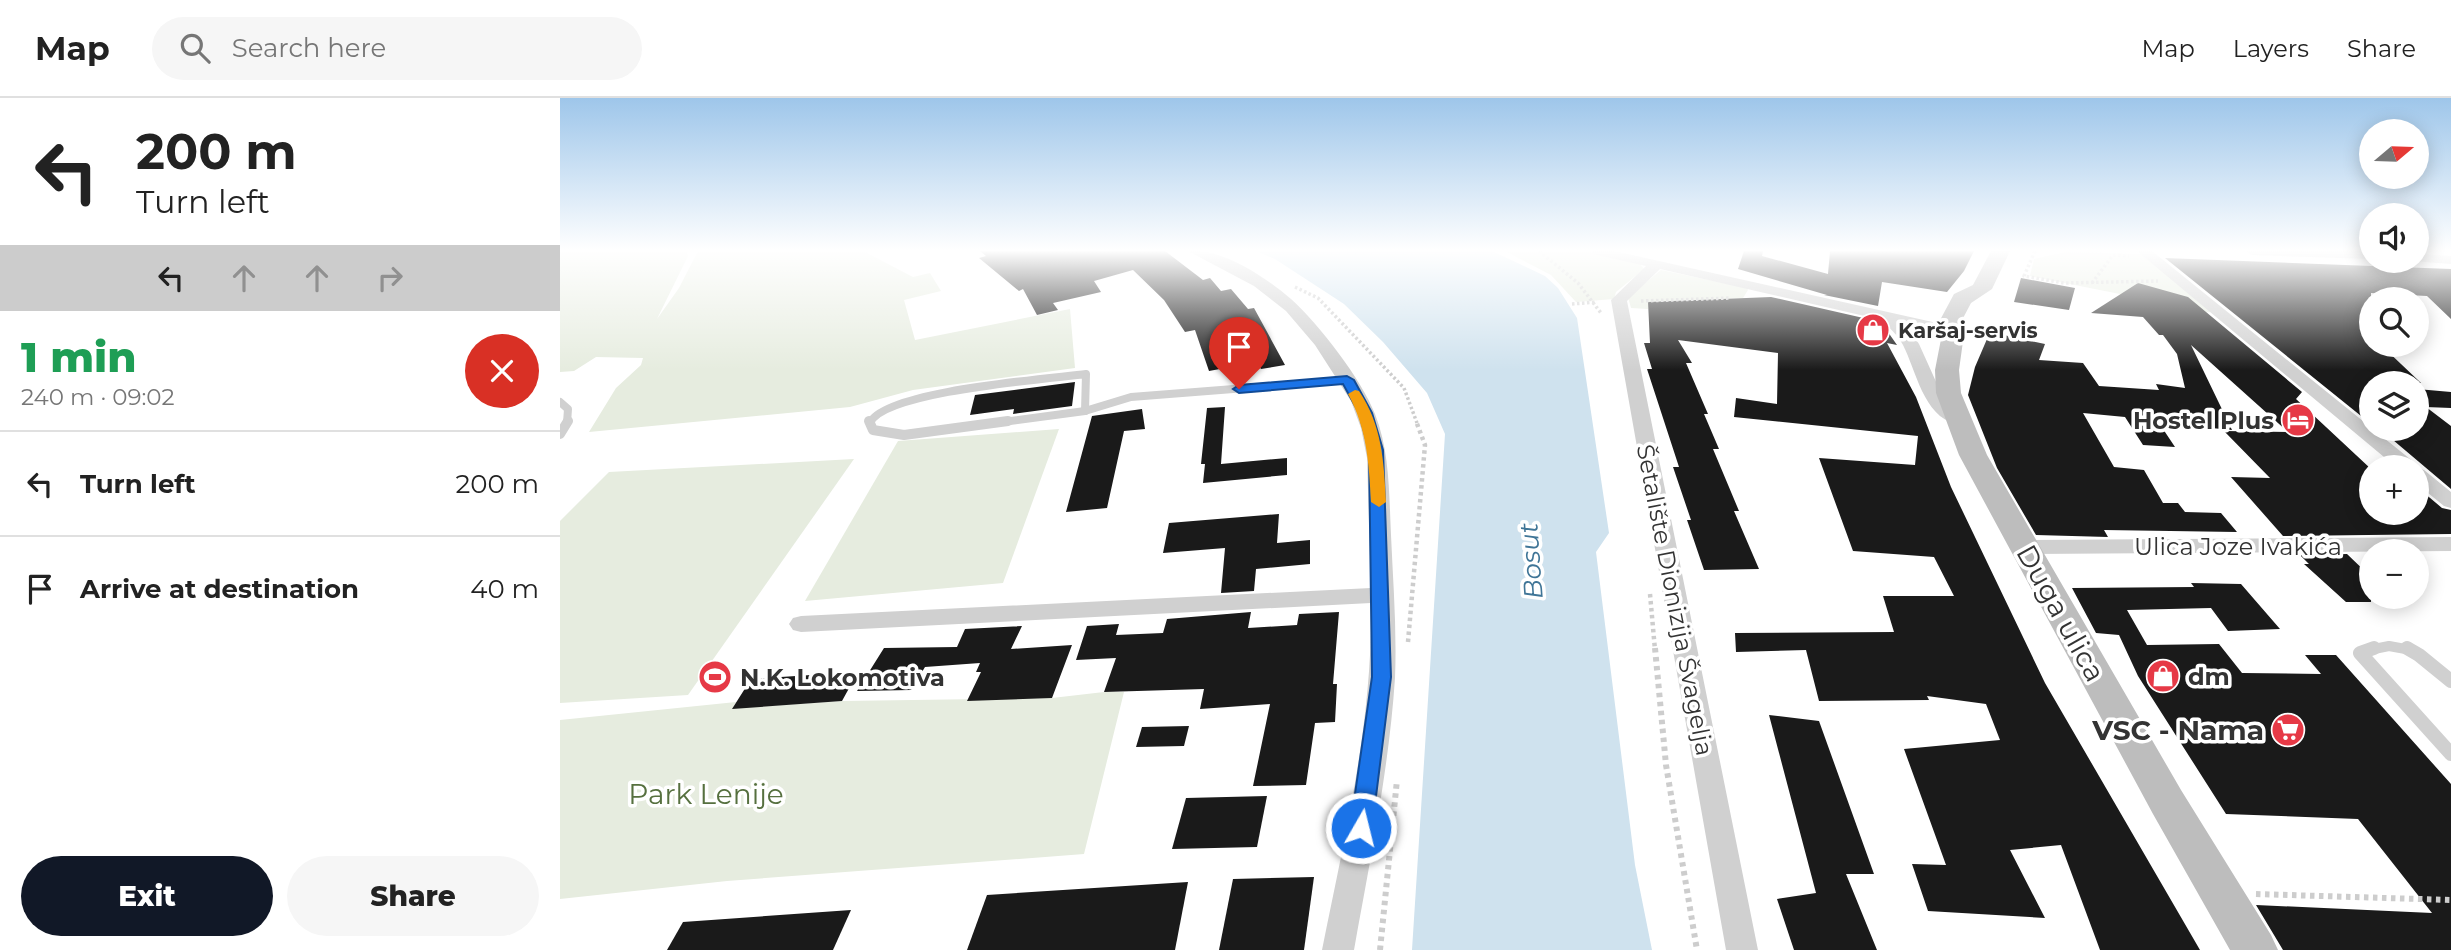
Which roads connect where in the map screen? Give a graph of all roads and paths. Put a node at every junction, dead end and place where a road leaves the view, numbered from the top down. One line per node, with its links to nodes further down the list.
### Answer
1 (1273, 291): 14 (street)
2 (1585, 291): 9 (path)
3 (1629, 291): 8 (street)
4 (1770, 291): 11 (street)
5 (1981, 291): 13 (main road)
6 (2193, 291): 19 (street)
7 (1731, 298): 8 (path)
8 (1619, 300): 9 (path); 33 (street, Šetalište Dionizija Švagelja)
9 (1595, 302): 10 (path); 12 (path)
10 (1572, 304)
11 (1886, 317): 13 (street); 17 (street, Duga ulica)
12 (1602, 320)
13 (1955, 332): 17 (main road, Duga ulica)
14 (1347, 380): 16 (lane); 25 (street)
15 (560, 402): 18 (lane)
16 (1085, 411): 16 (lane)
17 (1956, 419): 23 (main road, Duga ulica)
18 (560, 434)
19 (2393, 455)
20 (2429, 484): 21 (street)
21 (2451, 502)
22 (2451, 544): 23 (street, Ulica Joze Ivakića)
23 (2024, 547): 29 (main road, Duga ulica)
24 (1650, 592): 32 (path)
25 (1381, 595): 26 (street); 31 (street)
26 (801, 624)
27 (2451, 681): 28 (lane)
28 (2451, 754)
29 (2219, 892): 30 (path); 34 (main road, Duga ulica)
30 (2451, 900)
31 (1338, 950)
32 (1697, 950)
33 (1742, 950)
34 (2255, 950)

